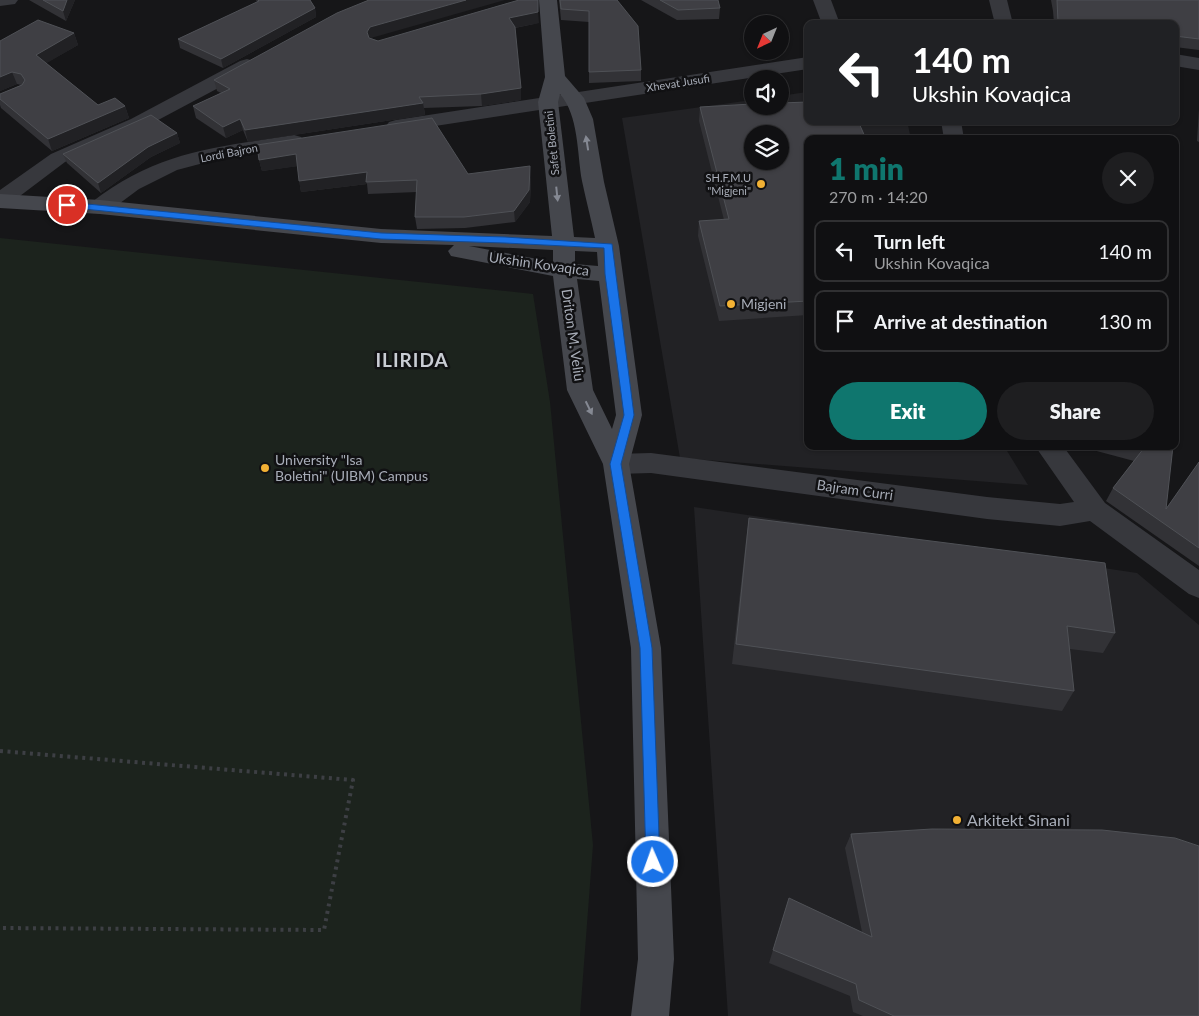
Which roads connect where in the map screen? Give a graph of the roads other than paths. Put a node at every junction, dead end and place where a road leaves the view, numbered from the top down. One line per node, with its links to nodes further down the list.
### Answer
1 (9, 0): 5 (street)
2 (548, 0): 12 (street, Safet Boletini)
3 (822, 0): 6 (street)
4 (998, 0): 7 (street)
5 (0, 1)
6 (830, 20)
7 (1003, 20)
8 (260, 58): 17 (street, Ukshin Kovaqica)
9 (1179, 61): 11 (street)
10 (804, 64): 13 (street, Xhevat Jusufi)
11 (1199, 64)
12 (555, 77): 13 (street); 14 (street, Safet Boletini)
13 (574, 98): 14 (street, Xhevat Jusufi); 20 (street, one-way to 13)
14 (548, 102): 15 (street); 19 (street, Safet Boletini, one-way to 19)
15 (379, 129)
16 (312, 138): 18 (street, Lordi Bajron)
17 (0, 200): 18 (street, Ukshin Kovaqica)
18 (100, 207): 19 (street, Ukshin Kovaqica)
19 (564, 258): 20 (street, Ukshin Kovaqica); 22 (street, Driton M. Veliu, one-way to 22)
20 (609, 260): 22 (street, Driton M. Veliu)
21 (1051, 450): 23 (street)
22 (616, 464): 23 (street, Bajram Curri); 25 (street, Driton M. Veliu)
23 (1095, 510): 24 (street)
24 (1199, 586)
25 (650, 1016)

